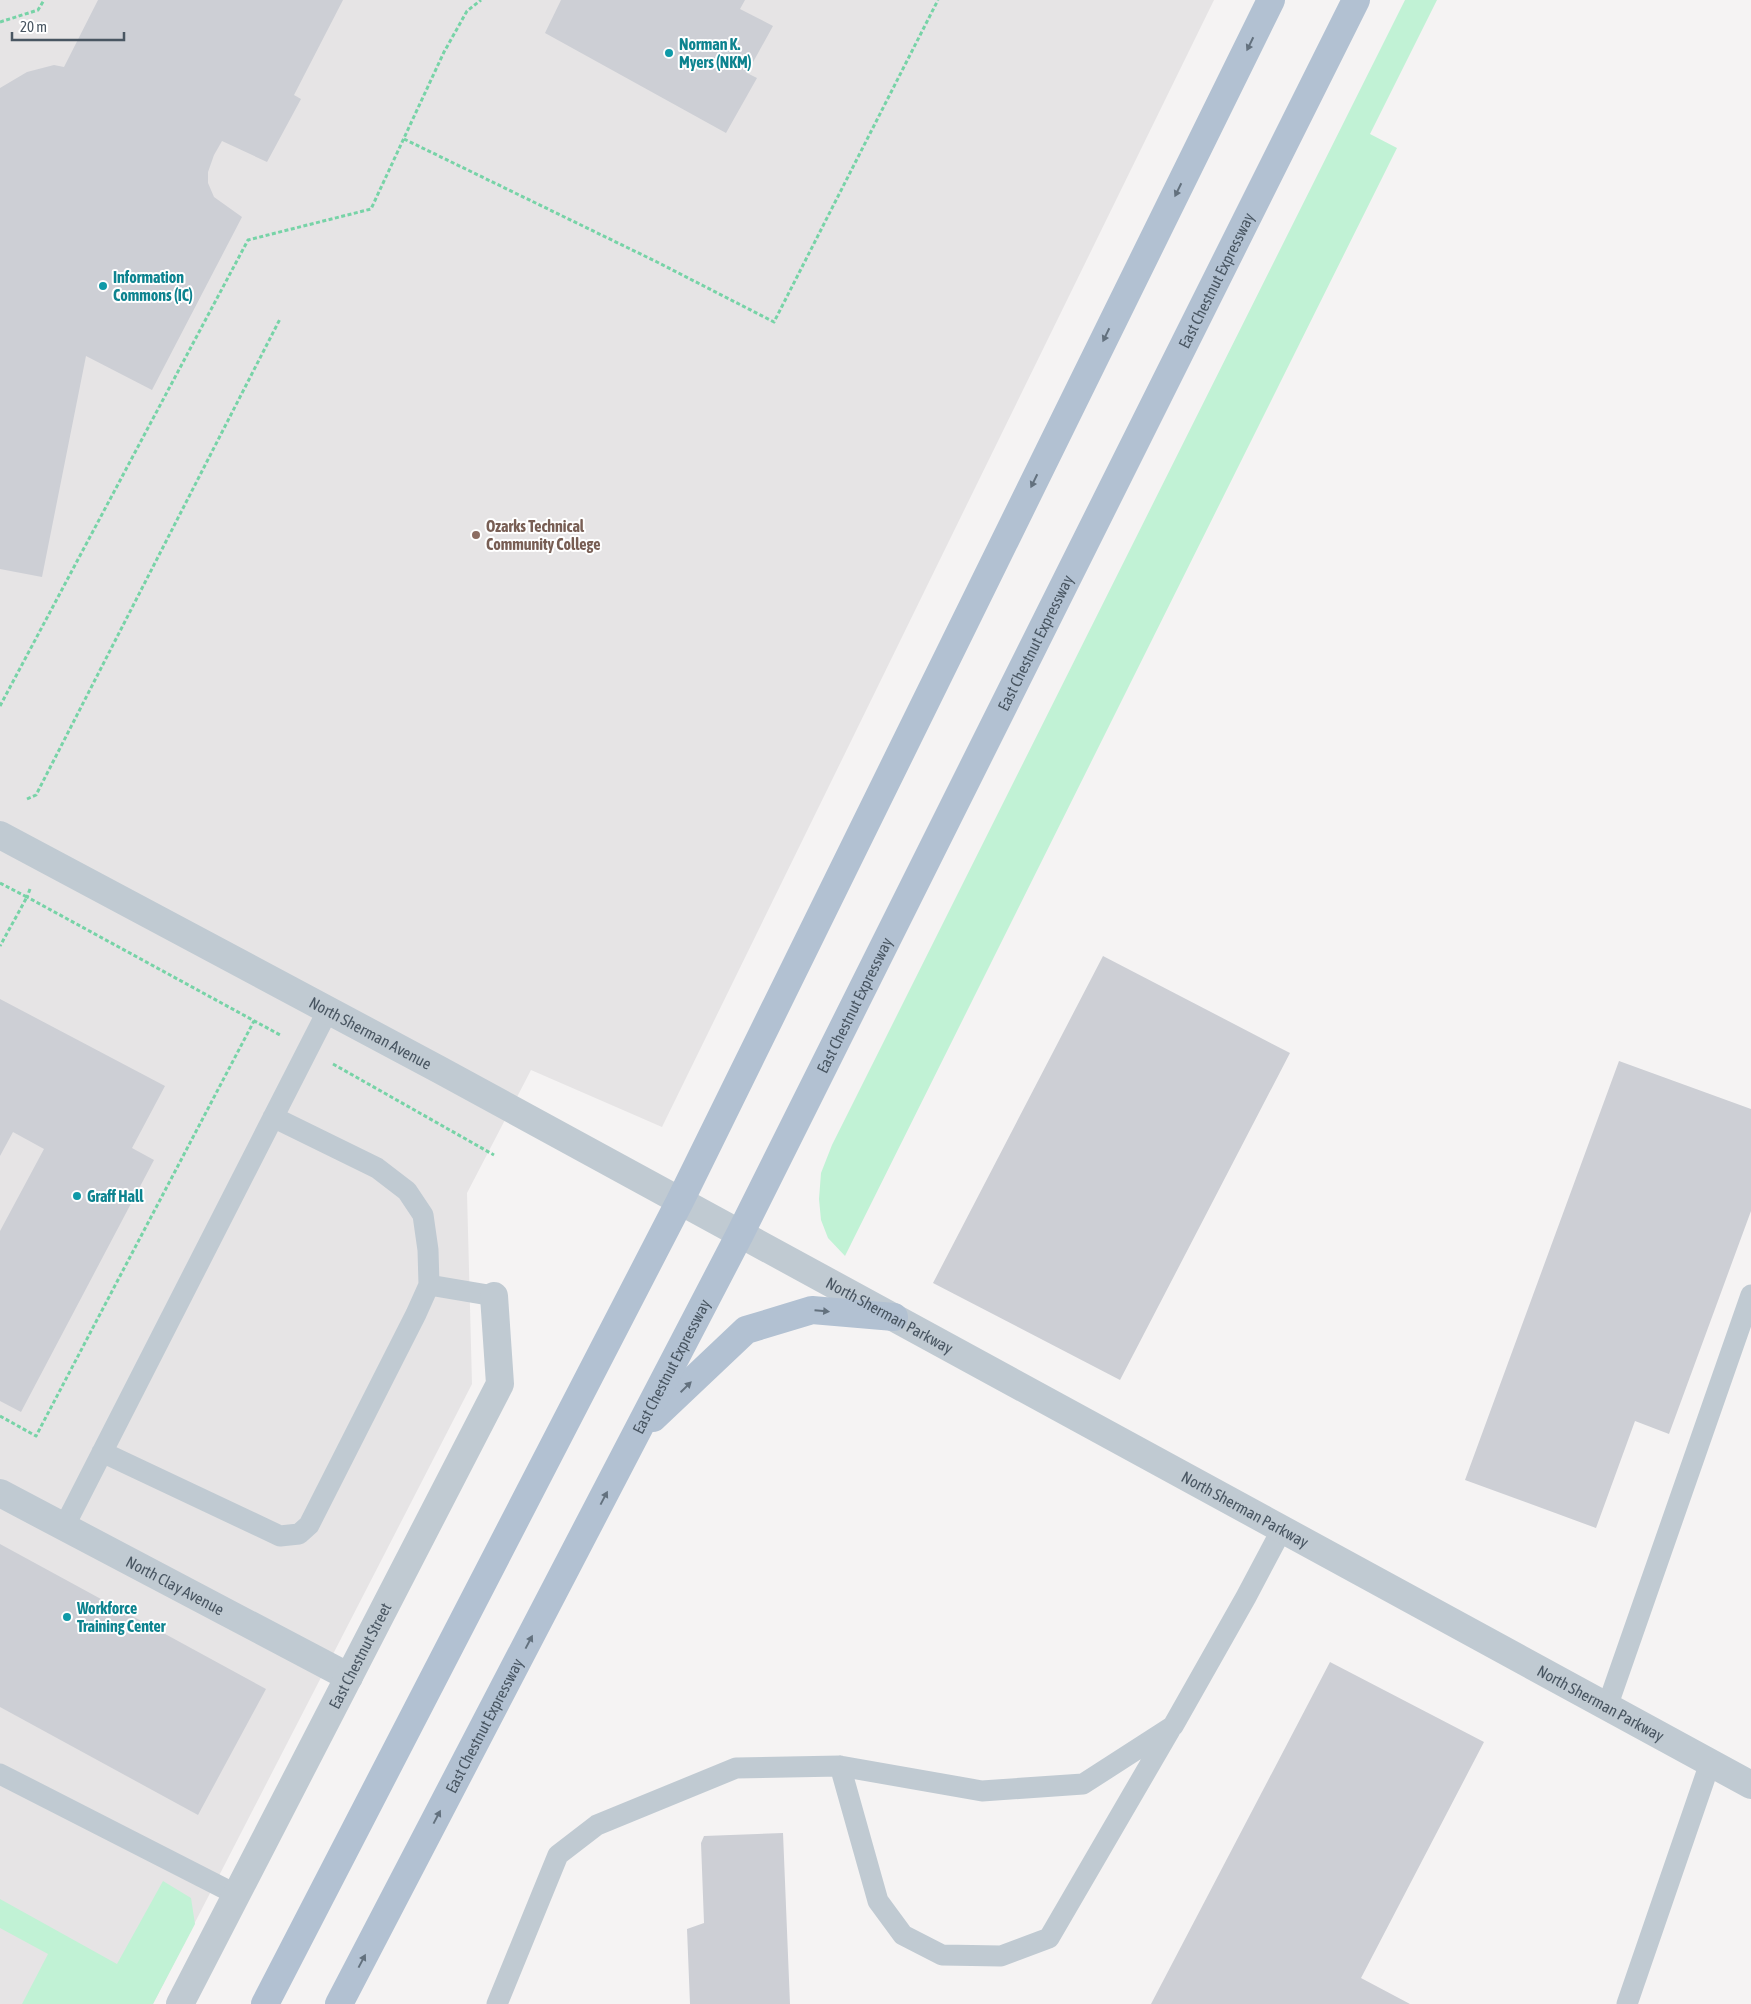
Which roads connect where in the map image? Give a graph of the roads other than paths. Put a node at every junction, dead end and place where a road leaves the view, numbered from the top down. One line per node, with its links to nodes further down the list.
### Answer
1 (1271, 0): 6 (main road, one-way to 6)
2 (1356, 0): 7 (main road, East Chestnut Expressway)
3 (0, 835): 4 (street, North Sherman Avenue)
4 (328, 1010): 5 (lane); 6 (street, North Sherman Avenue)
5 (273, 1117): 8 (lane); 13 (lane)
6 (680, 1201): 7 (street, North Sherman Avenue); 26 (main road)
7 (740, 1234): 11 (street, North Sherman Parkway); 12 (main road, East Chestnut Expressway)
8 (429, 1285): 10 (lane); 13 (lane)
9 (1751, 1295): 18 (lane)
10 (494, 1296): 17 (street, East Chestnut Street)
11 (894, 1317): 12 (main road, one-way to 11); 16 (street, North Sherman Parkway)
12 (638, 1433): 27 (main road, East Chestnut Expressway, one-way to 12)
13 (102, 1452): 15 (lane)
14 (0, 1493): 15 (street, North Clay Avenue)
15 (64, 1527): 17 (street, North Clay Avenue)
16 (1282, 1528): 18 (street, North Sherman Parkway); 19 (lane)
17 (349, 1677): 24 (street, East Chestnut Street)
18 (1607, 1707): 20 (street, North Sherman Parkway)
19 (1173, 1726): 21 (lane); 21 (lane)
20 (1710, 1763): 23 (street, North Sherman Parkway); 29 (lane)
21 (840, 1766): 28 (lane)
22 (0, 1774): 24 (lane)
23 (1751, 1785)
24 (237, 1895): 25 (street, East Chestnut Street)
25 (180, 2004)
26 (265, 2004)
27 (339, 2004)
28 (497, 2004)
29 (1627, 2004)

